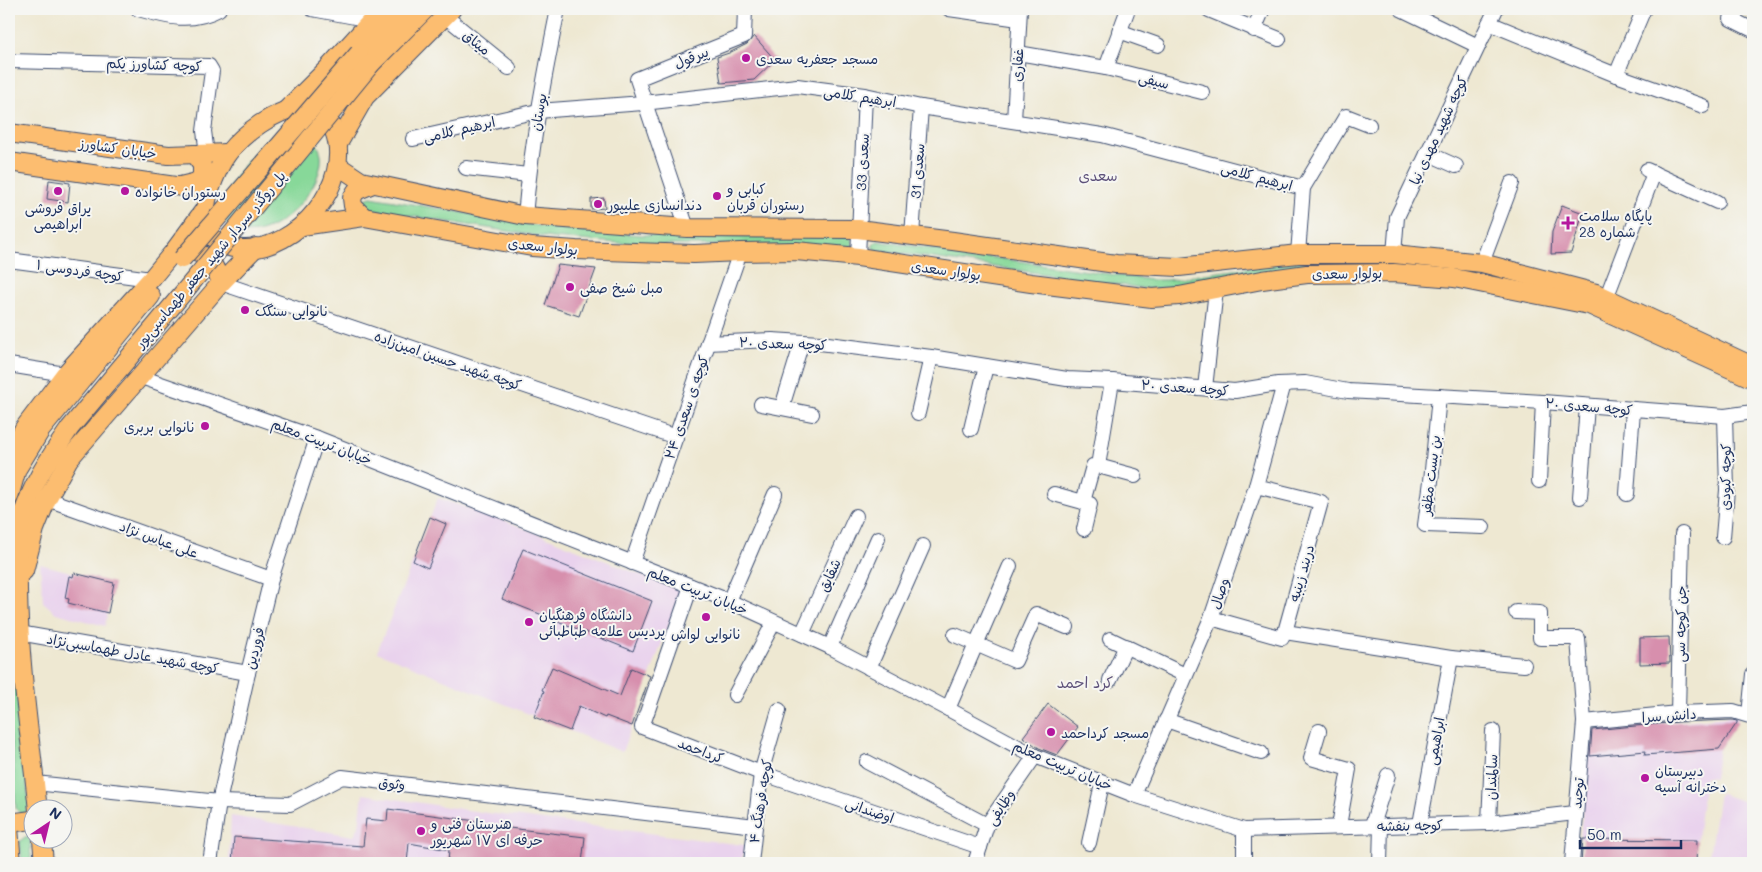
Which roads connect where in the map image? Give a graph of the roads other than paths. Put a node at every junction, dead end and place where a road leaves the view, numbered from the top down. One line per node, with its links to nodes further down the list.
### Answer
1 (138, 9): 2 (street)
2 (219, 9)
3 (312, 9): 17 (street)
4 (403, 9): 27 (main road, پل روگذر سردار شهید جعفر طهماسبی‌پور)
5 (426, 9): 27 (main road, پل روگذر سردار شهید جعفر طهماسبی‌پور)
6 (558, 9): 40 (street, بوستان)
7 (746, 9): 36 (street, پیرقول)
8 (949, 9): 18 (street)
9 (1128, 9): 22 (street)
10 (1264, 9): 20 (street)
11 (1400, 9): 25 (street)
12 (1496, 9): 19 (street, کوچه شهید مهدی نیا)
13 (1644, 9): 32 (street)
14 (1734, 9): 21 (street)
15 (1209, 10): 20 (street)
16 (449, 12): 30 (street, میثاق); 35 (main road)
17 (377, 14): 29 (main road)
18 (1019, 14): 26 (street, غفاری)
19 (1489, 23): 25 (street, کوچه شهید مهدی نیا); 32 (street)
20 (1254, 30): 23 (street)
21 (1753, 30)
22 (1120, 31): 24 (street); 31 (street)
23 (1279, 39)
24 (1158, 45)
25 (1478, 46): 46 (street, کوچه شهید مهدی نیا)
26 (1018, 52): 31 (street, سیفی); 41 (street, غفاری)
27 (365, 59): 70 (main road, پل روگذر سردار شهید جعفر طهماسبی‌پور, bridge); 130 (main road, پل روگذر سردار شهید جعفر طهماسبی‌پور, bridge)
28 (9, 61): 47 (street, کوچه کشاورز یکم)
29 (328, 68): 35 (main road); 39 (main road)
30 (509, 68)
31 (1106, 68): 33 (street, سیفی)
32 (1616, 74): 37 (street)
33 (1202, 92)
34 (865, 95): 36 (street, ابرهیم کلامی); 38 (street, ابرهیم کلامی); 64 (street, سعدی 33)
35 (365, 97): 45 (main road)
36 (643, 103): 40 (street, ابرهیم کلامی); 63 (street)
37 (1703, 106)
38 (921, 107): 41 (street, ابرهیم کلامی); 65 (street, سعدی 31)
39 (286, 110): 45 (main road); 48 (main road)
40 (538, 111): 44 (street, ابرهیم کلامی); 53 (street, بوستان)
41 (1014, 121): 57 (street, ابرهیم کلامی)
42 (1369, 125): 57 (street)
43 (9, 133): 47 (main road, خیابان کشاورز)
44 (413, 140)
45 (338, 144): 50 (main road)
46 (1427, 153): 51 (street); 69 (street, کوچه شهید مهدی نیا)
47 (200, 154): 48 (main road, خیابان کشاورز); 56 (main road)
48 (228, 154): 58 (main road)
49 (9, 162): 56 (main road, خیابان کشاورز)
50 (337, 165): 55 (main road, بولوار سعدی); 62 (main road)
51 (1456, 166)
52 (466, 168): 53 (street)
53 (528, 175): 60 (street, بوستان)
54 (1512, 183): 73 (street)
55 (373, 184): 60 (main road, بولوار سعدی); 61 (main road)
56 (180, 186): 58 (main road, خیابان کشاورز)
57 (1303, 188): 68 (street)
58 (208, 198): 66 (main road); 70 (main road)
59 (1717, 202): 79 (street)
60 (525, 216): 63 (main road, بولوار سعدی)
61 (364, 217): 62 (main road, بولوار سعدی); 67 (main road, بولوار سعدی)
62 (302, 226): 66 (main road)
63 (687, 228): 64 (main road, بولوار سعدی)
64 (858, 229): 65 (main road, بولوار سعدی); 71 (street, سعدی 33)
65 (912, 236): 68 (main road, بولوار سعدی)
66 (256, 247): 76 (main road)
67 (740, 252): 71 (main road, بولوار سعدی); 80 (street, کوچه ی سعدی ۲۴)
68 (1298, 254): 69 (main road, بولوار سعدی)
69 (1394, 254): 73 (main road, بولوار سعدی); 74 (main road)
70 (178, 255): 75 (main road); 76 (main road); 115 (main road, پل روگذر سردار شهید جعفر طهماسبی‌پور)
71 (858, 257): 77 (main road, بولوار سعدی)
72 (9, 260): 75 (street, کوچه فردوسی ۱)
73 (1482, 263): 79 (main road, بولوار سعدی)
74 (1394, 273): 77 (main road, بولوار سعدی); 78 (main road, بولوار سعدی)
75 (151, 279): 87 (main road)
76 (221, 283): 88 (main road); 105 (street, کوچه شهید حسین امین‌زاده)
77 (1216, 290): 92 (street)
78 (1511, 290): 79 (main road, بولوار سعدی); 93 (main road)
79 (1598, 296): 82 (main road); 86 (main road); 89 (main road)
80 (708, 342): 81 (street, کوچه سعدی ۲۰); 105 (street, کوچه ی سعدی ۲۴)
81 (802, 342): 83 (street, کوچه سعدی ۲۰); 98 (street)
82 (1753, 353)
83 (931, 357): 85 (street, کوچه سعدی ۲۰); 101 (street)
84 (9, 365): 87 (street)
85 (986, 366): 90 (street, کوچه سعدی ۲۰); 104 (street)
86 (1753, 366)
87 (65, 374): 107 (main road)
88 (141, 377): 106 (street, خیابان تربیت معلم); 117 (main road)
89 (1753, 379)
90 (1112, 381): 92 (street, کوچه سعدی ۲۰); 108 (street)
91 (1284, 384): 92 (street, کوچه سعدی ۲۰); 94 (street, کوچه سعدی ۲۰); 111 (street, وصال)
92 (1205, 388)
93 (1753, 389)
94 (1439, 396): 95 (street, کوچه سعدی ۲۰); 120 (street, بن بست مظفر)
95 (1542, 402): 97 (street, کوچه سعدی ۲۰); 110 (street)
96 (761, 404): 98 (street)
97 (1587, 406): 99 (street, کوچه سعدی ۲۰); 116 (street)
98 (782, 407): 102 (street)
99 (1633, 410): 103 (street, کوچه سعدی ۲۰); 114 (street)
100 (1753, 412): 103 (street, کوچه سعدی ۲۰)
101 (918, 413)
102 (812, 414)
103 (1725, 416): 123 (street, کوچه کبودی)
104 (971, 429)
105 (676, 437): 126 (street, کوچه ی سعدی ۲۴)
106 (317, 438): 126 (street, خیابان تربیت معلم); 128 (street, فروردین)
107 (9, 457)
108 (1098, 466): 109 (street); 118 (street)
109 (1135, 476)
110 (1539, 480)
111 (1256, 486): 133 (street, وصال); 136 (street, دربند زینبه)
112 (775, 494): 131 (street)
113 (1054, 494): 118 (street)
114 (1627, 494)
115 (9, 497)
116 (1580, 497)
117 (47, 499): 128 (street, علی عباس نژاد); 130 (main road)
118 (1083, 502): 121 (street)
119 (856, 516): 138 (street, شقایق)
120 (1483, 527)
121 (1084, 529)
122 (1682, 534): 154 (street, جن کوچه سی)
123 (1723, 537)
124 (878, 538): 143 (street)
125 (923, 546): 146 (street)
126 (632, 563): 129 (street, خیابان تربیت معلم)
127 (1010, 566): 141 (street)
128 (271, 579): 147 (street, فروردین)
129 (691, 586): 131 (street, خیابان تربیت معلم); 163 (street, کرداحمد)
130 (18, 590): 137 (main road, پل روگذر سردار شهید جعفر طهماسبی‌پور)
131 (729, 601): 134 (street, خیابان تربیت معلم)
132 (1516, 612): 157 (street, توحید)
133 (1211, 618): 136 (street); 149 (street, وصال)
134 (774, 622): 138 (street, خیابان تربیت معلم); 151 (street)
135 (1067, 627): 141 (street)
136 (1285, 632): 144 (street)
137 (19, 633): 147 (street, کوچه شهید عادل طهماسبی‌نژاد); 165 (main road, پل روگذر سردار شهید جعفر طهماسبی‌پور)
138 (802, 634): 143 (street, خیابان تربیت معلم)
139 (955, 635): 141 (street)
140 (1110, 639): 142 (street)
141 (976, 645): 152 (street)
142 (1126, 646): 149 (street); 150 (street)
143 (830, 647): 146 (street, خیابان تربیت معلم)
144 (1451, 658): 145 (street); 174 (street, ابراهیمی)
145 (1524, 665)
146 (869, 668): 152 (street, خیابان تربیت معلم)
147 (248, 672): 169 (street, فروردین)
148 (1753, 674): 155 (street)
149 (1185, 675): 156 (street, وصال)
150 (1110, 680)
151 (735, 695)
152 (948, 709): 161 (street, خیابان تربیت معلم)
153 (779, 710): 163 (street, کوچه فرهنگ ۴)
154 (1678, 713): 155 (street, دانش سرا); 157 (street, دانش سرا)
155 (1751, 716)
156 (1166, 720): 160 (street); 167 (street, وصال)
157 (1584, 722): 170 (street, توحید)
158 (1319, 731): 178 (street)
159 (1493, 731): 172 (street, سالمندان)
160 (1261, 753)
161 (1035, 756): 166 (street, خیابان تربیت معلم); 175 (street, وظایفی)
162 (867, 762): 175 (street)
163 (761, 773): 177 (street, کوچه فرهنگ ۴); 182 (street, اوضندانی)
164 (1388, 775): 176 (street)
165 (35, 783): 168 (main road, پل روگذر سردار شهید جعفر طهماسبی‌پور); 169 (street, وثوق)
166 (1102, 784): 167 (street, خیابان تربیت معلم); 181 (street)
167 (1134, 795): 180 (street, خیابان تربیت معلم)
168 (37, 800)
169 (219, 802): 177 (street, وثوق); 186 (street, فروردین)
170 (1575, 813): 172 (street, کوچه بنفشه); 191 (street, توحید)
171 (22, 822): 173 (main road)
172 (1490, 823): 174 (street, کوچه بنفشه)
173 (9, 824)
174 (1420, 824): 176 (street, کوچه بنفشه)
175 (987, 825): 182 (street, وظایفی)
176 (1377, 825): 178 (street, کوچه بنفشه); 190 (street)
177 (755, 826): 187 (street, کوچه فرهنگ ۴)
178 (1339, 826): 180 (street, کوچه بنفشه)
179 (9, 828): 184 (main road)
180 (1244, 830): 189 (street)
181 (1089, 843)
182 (980, 847): 188 (street, وظایفی)
183 (43, 850): 185 (main road)
184 (10, 855)
185 (44, 863)
186 (210, 863)
187 (751, 863)
188 (975, 863)
189 (1244, 863)
190 (1380, 863)
191 (1572, 863)

